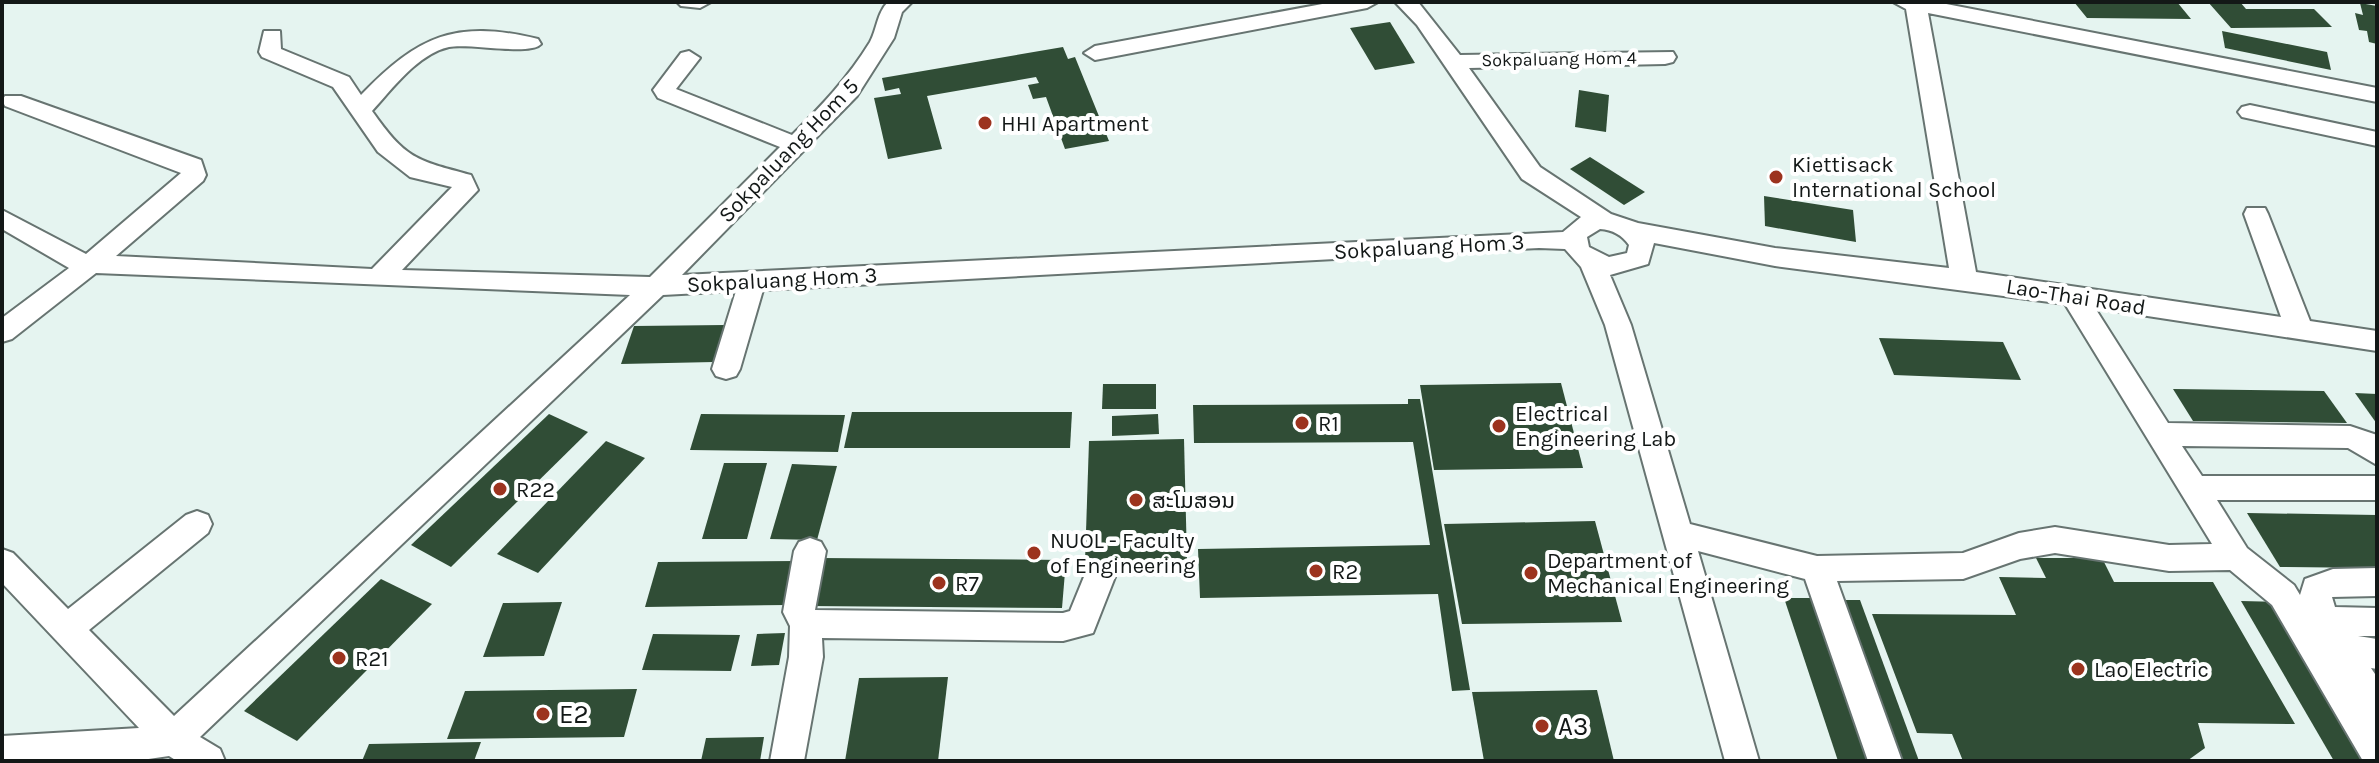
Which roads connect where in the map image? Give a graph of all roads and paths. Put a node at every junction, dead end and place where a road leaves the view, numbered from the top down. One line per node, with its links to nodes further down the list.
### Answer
1 (688, 2): 2 (street)
2 (700, 2)
3 (1367, 2): 9 (street)
4 (1406, 2): 12 (street)
5 (1910, 3): 13 (street); 30 (street)
6 (887, 4): 18 (street, Sokpaluang Hom 5)
7 (272, 36): 15 (street)
8 (530, 44): 15 (street)
9 (1095, 53)
10 (1665, 57): 12 (street, Sokpaluang Hom 4)
11 (689, 58): 18 (street)
12 (1454, 62): 19 (street)
13 (2377, 95)
14 (13, 101): 28 (street)
15 (362, 108): 29 (street)
16 (2250, 112): 17 (street)
17 (2377, 139)
18 (793, 144): 32 (street, Sokpaluang Hom 5)
19 (1531, 173): 22 (street); 24 (street)
20 (2256, 214): 35 (street)
21 (2, 218): 28 (street, Sokpaluang Hom 3)
22 (1603, 220): 23 (street); 24 (street)
23 (1633, 231): 25 (street, Lao-Thai Road); 27 (street)
24 (1574, 238): 26 (street); 31 (street, Sokpaluang Hom 3)
25 (1775, 257): 27 (street, Lao-Thai Road); 30 (street, Lao-Thai Road)
26 (1592, 262): 27 (street); 34 (street)
27 (1632, 262): 34 (street)
28 (91, 264): 29 (street, Sokpaluang Hom 3); 36 (street)
29 (378, 278): 32 (street, Sokpaluang Hom 3)
30 (1964, 279): 33 (street, Lao-Thai Road)
31 (752, 281): 32 (street, Sokpaluang Hom 3); 38 (street)
32 (656, 286): 57 (street, Sokpaluang Hom 5)
33 (2074, 296): 35 (street, Lao-Thai Road); 39 (street)
34 (1618, 325): 44 (street)
35 (2300, 331): 37 (street, Lao-Thai Road)
36 (2, 332)
37 (2377, 341)
38 (726, 369)
39 (2159, 434): 40 (street); 41 (street)
40 (2377, 453)
41 (2192, 488): 42 (street); 46 (street)
42 (2377, 488)
43 (197, 524): 53 (street)
44 (1676, 533): 48 (street); 63 (street)
45 (810, 551): 52 (street)
46 (2236, 557): 48 (street); 59 (street)
47 (2, 562): 53 (street)
48 (1817, 569): 64 (street)
49 (1099, 577): 52 (street)
50 (2377, 582): 54 (street)
51 (2377, 622): 54 (street)
52 (806, 624): 62 (street)
53 (67, 629): 57 (street)
54 (2333, 634): 55 (street); 56 (street)
55 (2377, 654)
56 (2377, 707)
57 (173, 739): 58 (street); 60 (street, Sokpaluang Hom 5); 61 (street)
58 (2, 752)
59 (2377, 752)
60 (142, 761)
61 (208, 761)
62 (787, 761)
63 (1742, 761)
64 (1885, 761)

